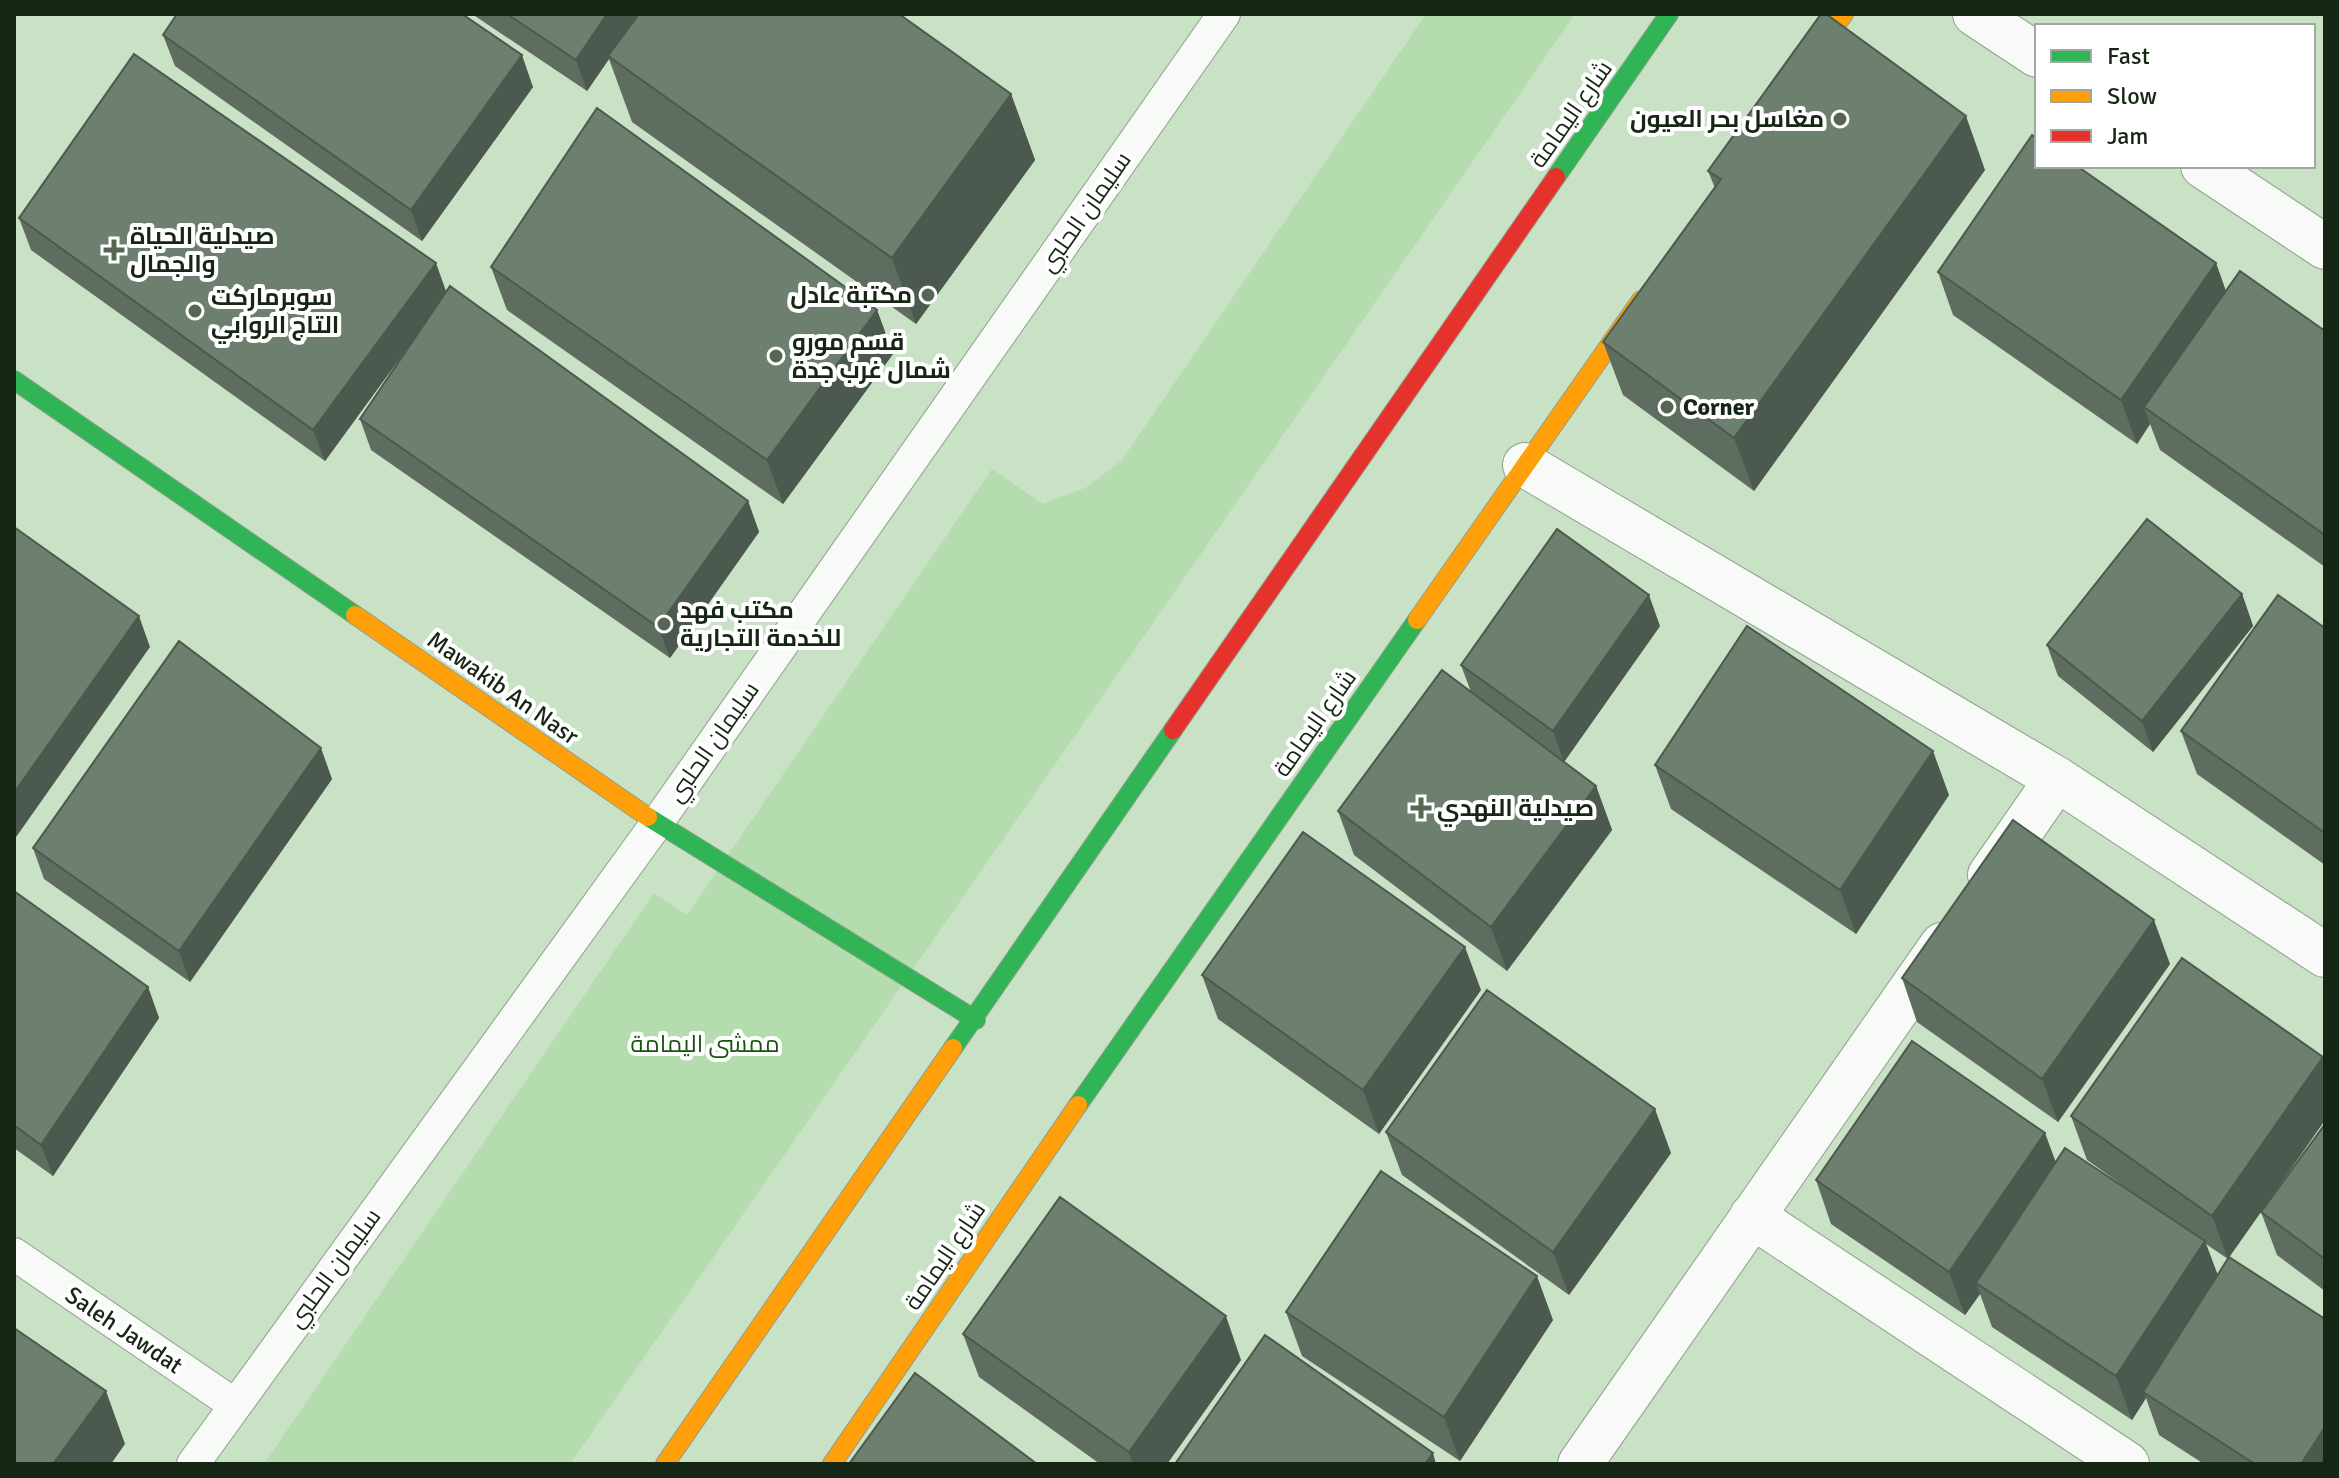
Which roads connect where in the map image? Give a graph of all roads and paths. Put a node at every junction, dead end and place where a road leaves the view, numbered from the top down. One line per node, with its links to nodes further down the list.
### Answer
1 (1224, 14): 13 (lane, سليمان الحلبي)
2 (1669, 14): 15 (main road, شارع اليمامة)
3 (1844, 14): 6 (main road)
4 (1975, 14): 5 (street)
5 (2035, 54)
6 (1789, 91)
7 (2206, 168): 8 (street)
8 (2325, 247)
9 (1652, 285): 11 (main road, شارع اليمامة)
10 (14, 380): 13 (main road, Mawakib An Nasr)
11 (1525, 465): 12 (street); 21 (main road, شارع اليمامة)
12 (2057, 779): 14 (street); 16 (street)
13 (657, 823): 15 (main road, Mawakib An Nasr); 18 (lane, سليمان الحلبي)
14 (2325, 955)
15 (976, 1020): 20 (main road, شارع اليمامة)
16 (1752, 1216): 22 (street); 23 (street)
17 (14, 1254): 18 (lane, Saleh Jawdat)
18 (235, 1405): 19 (lane, سليمان الحلبي)
19 (193, 1464)
20 (665, 1464)
21 (832, 1464)
22 (1580, 1464)
23 (2127, 1464)

